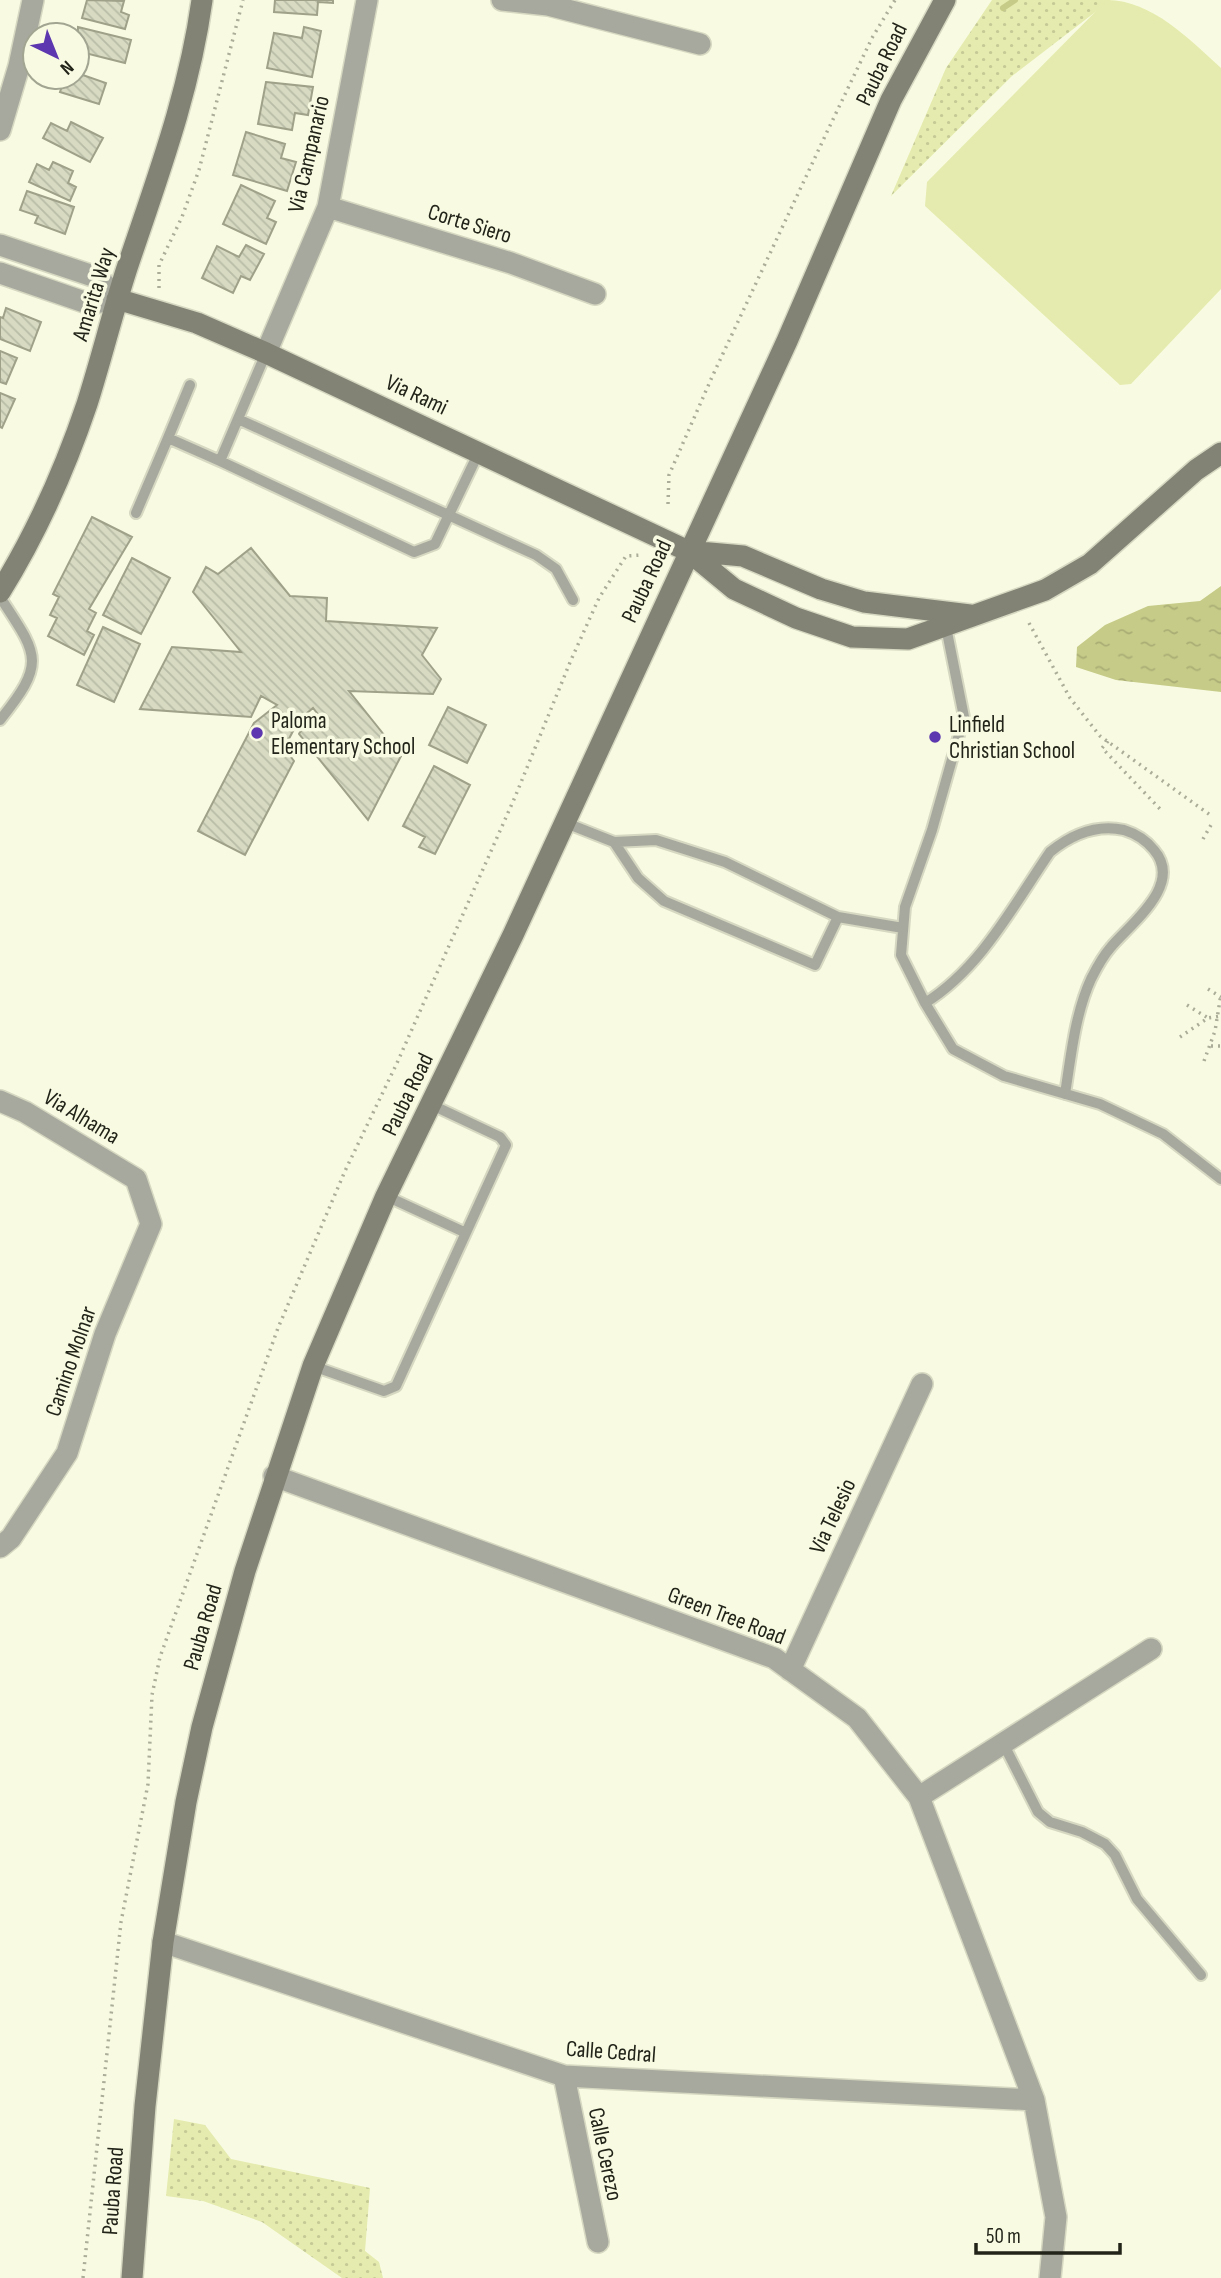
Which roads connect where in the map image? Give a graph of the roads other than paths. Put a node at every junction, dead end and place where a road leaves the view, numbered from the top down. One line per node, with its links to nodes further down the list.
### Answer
1 (33, 0): 7 (street)
2 (202, 0): 13 (main road, Amarita Way)
3 (367, 0): 9 (street, Via Campanario)
4 (502, 0): 6 (street)
5 (945, 0): 23 (main road, Pauba Road)
6 (700, 44)
7 (9, 64): 8 (street)
8 (0, 130)
9 (328, 207): 12 (street, Corte Siero); 14 (street, Via Campanario)
10 (0, 245): 13 (street, Via Rami)
11 (0, 273): 13 (street, Via Rami)
12 (595, 294)
13 (117, 299): 14 (main road, Via Rami); 24 (main road, Amarita Way)
14 (266, 354): 16 (lane); 18 (main road, Via Rami)
15 (190, 385): 17 (lane)
16 (238, 419): 20 (lane); 22 (lane)
17 (168, 438): 20 (lane); 21 (lane)
18 (480, 452): 22 (lane); 23 (main road, Via Rami)
19 (1221, 453): 26 (main road)
20 (220, 461): 22 (lane)
21 (136, 513)
22 (448, 516): 25 (lane)
23 (688, 551): 26 (main road); 27 (main road); 29 (main road, Pauba Road)
24 (0, 595): 28 (lane)
25 (573, 600)
26 (979, 615): 27 (main road)
27 (946, 626): 32 (lane)
28 (0, 720)
29 (566, 822): 30 (lane); 36 (main road, Pauba Road)
30 (614, 842): 31 (lane); 31 (lane)
31 (838, 917): 32 (lane)
32 (903, 928): 33 (lane)
33 (925, 1003): 34 (lane); 34 (lane)
34 (1065, 1094): 38 (lane)
35 (0, 1101): 37 (street, Via Alhama)
36 (432, 1105): 39 (main road, Pauba Road); 40 (lane)
37 (136, 1179): 44 (street, Camino Molnar)
38 (1221, 1179)
39 (386, 1195): 40 (lane); 41 (main road, Pauba Road)
40 (464, 1232): 41 (lane)
41 (313, 1366): 43 (main road, Pauba Road)
42 (922, 1384): 46 (street, Via Telesio)
43 (274, 1476): 46 (street, Green Tree Road); 49 (main road, Pauba Road)
44 (0, 1547)
45 (1151, 1649): 47 (street)
46 (790, 1670): 48 (street, Green Tree Road)
47 (1003, 1743): 48 (street); 50 (lane)
48 (919, 1797): 52 (street, Green Tree Road)
49 (163, 1942): 51 (street, Calle Cedral); 54 (main road, Pauba Road)
50 (1201, 1975)
51 (564, 2076): 52 (street, Calle Cedral); 53 (street, Calle Cerezo)
52 (1034, 2100): 55 (street, Green Tree Road)
53 (598, 2242)
54 (132, 2278)
55 (1050, 2278)

